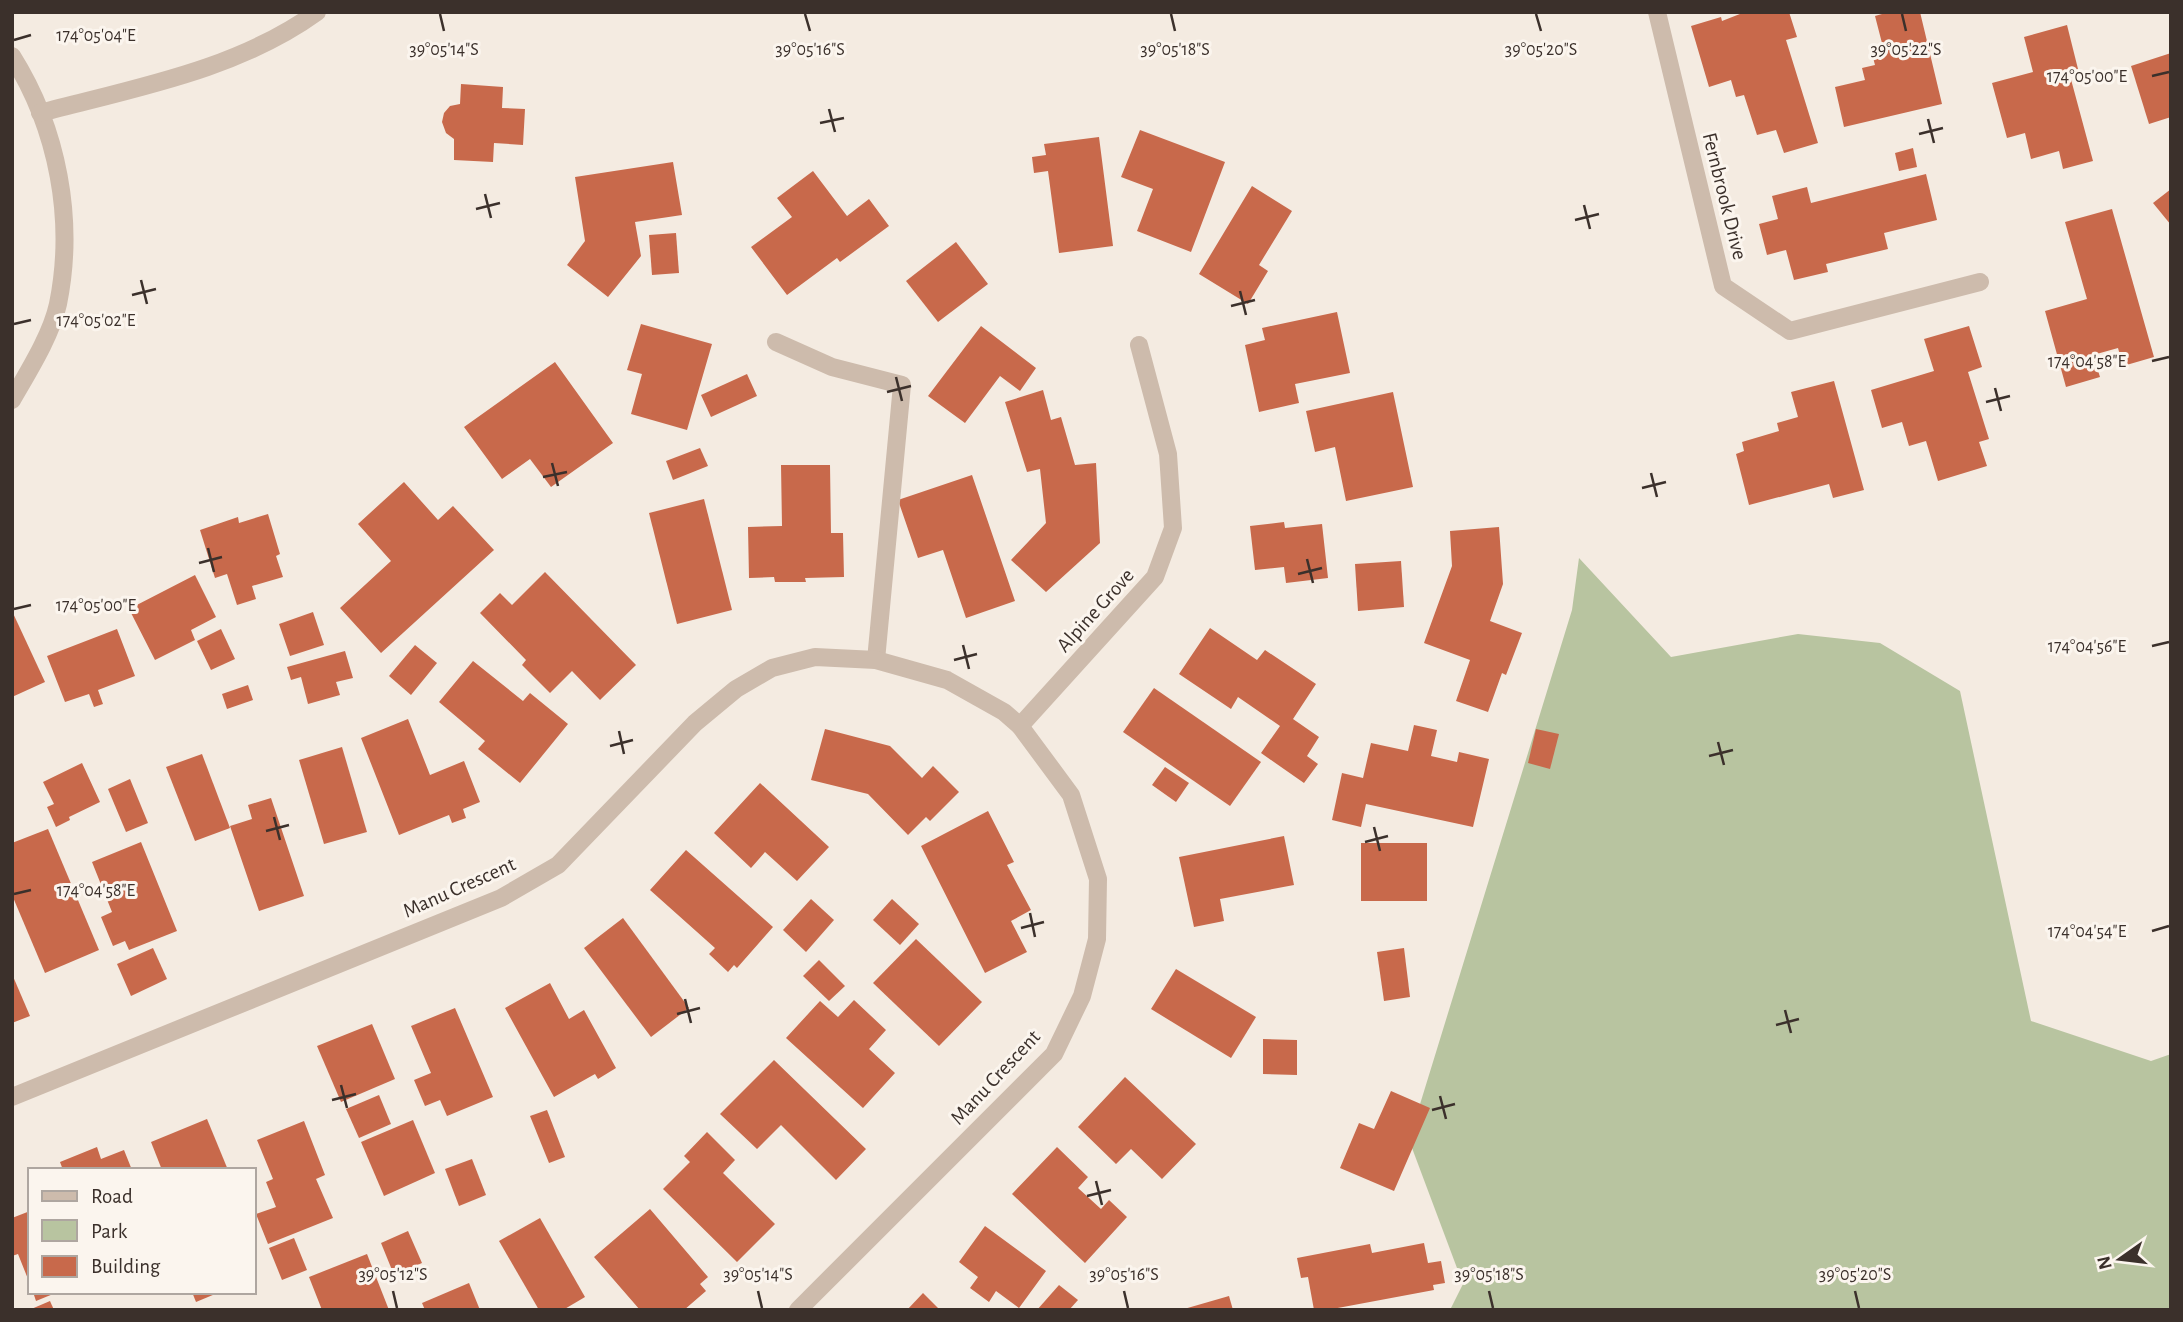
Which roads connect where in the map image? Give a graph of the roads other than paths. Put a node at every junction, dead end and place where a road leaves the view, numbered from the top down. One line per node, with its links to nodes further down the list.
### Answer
1 (317, 12): 4 (street)
2 (1657, 12): 5 (street, Fernbrook Drive)
3 (12, 56): 4 (street)
4 (40, 113): 8 (street)
5 (1979, 282)
6 (776, 342): 9 (street)
7 (1139, 345): 10 (street, Alpine Grove)
8 (12, 400)
9 (876, 660): 10 (street, Manu Crescent); 11 (street, Manu Crescent)
10 (1020, 726): 12 (street, Manu Crescent)
11 (12, 1097)
12 (798, 1310)

